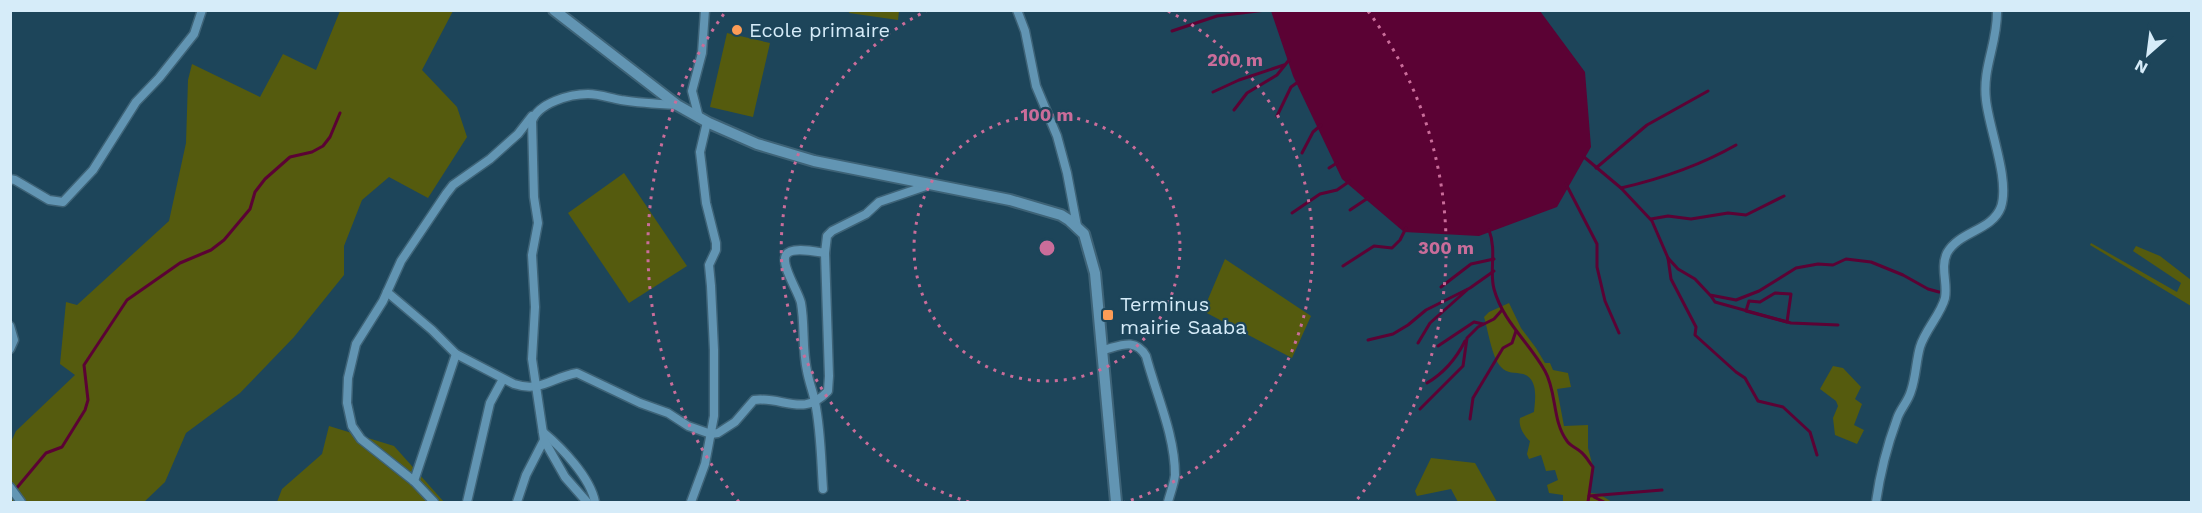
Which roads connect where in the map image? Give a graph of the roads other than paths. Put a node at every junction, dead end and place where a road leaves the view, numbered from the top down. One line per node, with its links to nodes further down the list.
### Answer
1 (202, 10): 9 (street)
2 (554, 10): 6 (street)
3 (705, 10): 8 (street)
4 (1017, 10): 11 (street)
5 (1997, 10): 35 (street)
6 (677, 105): 7 (street); 8 (street)
7 (534, 115): 13 (street); 19 (street)
8 (703, 120): 10 (street); 21 (street)
9 (10, 179)
10 (930, 184): 11 (street); 12 (street)
11 (1077, 226): 16 (street)
12 (825, 253): 20 (street); 20 (street)
13 (387, 291): 17 (street); 23 (street)
14 (10, 326): 15 (street)
15 (10, 349)
16 (1103, 350): 33 (street); 34 (street)
17 (456, 354): 18 (street); 23 (street)
18 (503, 379): 19 (street); 28 (street)
19 (536, 387): 21 (street); 22 (street)
20 (816, 402): 21 (street); 25 (street)
21 (711, 434): 32 (street)
22 (543, 436): 29 (street); 30 (street); 31 (street)
23 (414, 480): 27 (street)
24 (10, 487): 26 (street)
25 (823, 489)
26 (21, 502)
27 (434, 502)
28 (467, 502)
29 (517, 502)
30 (586, 502)
31 (595, 502)
32 (691, 502)
33 (1116, 502)
34 (1168, 502)
35 (1876, 502)

